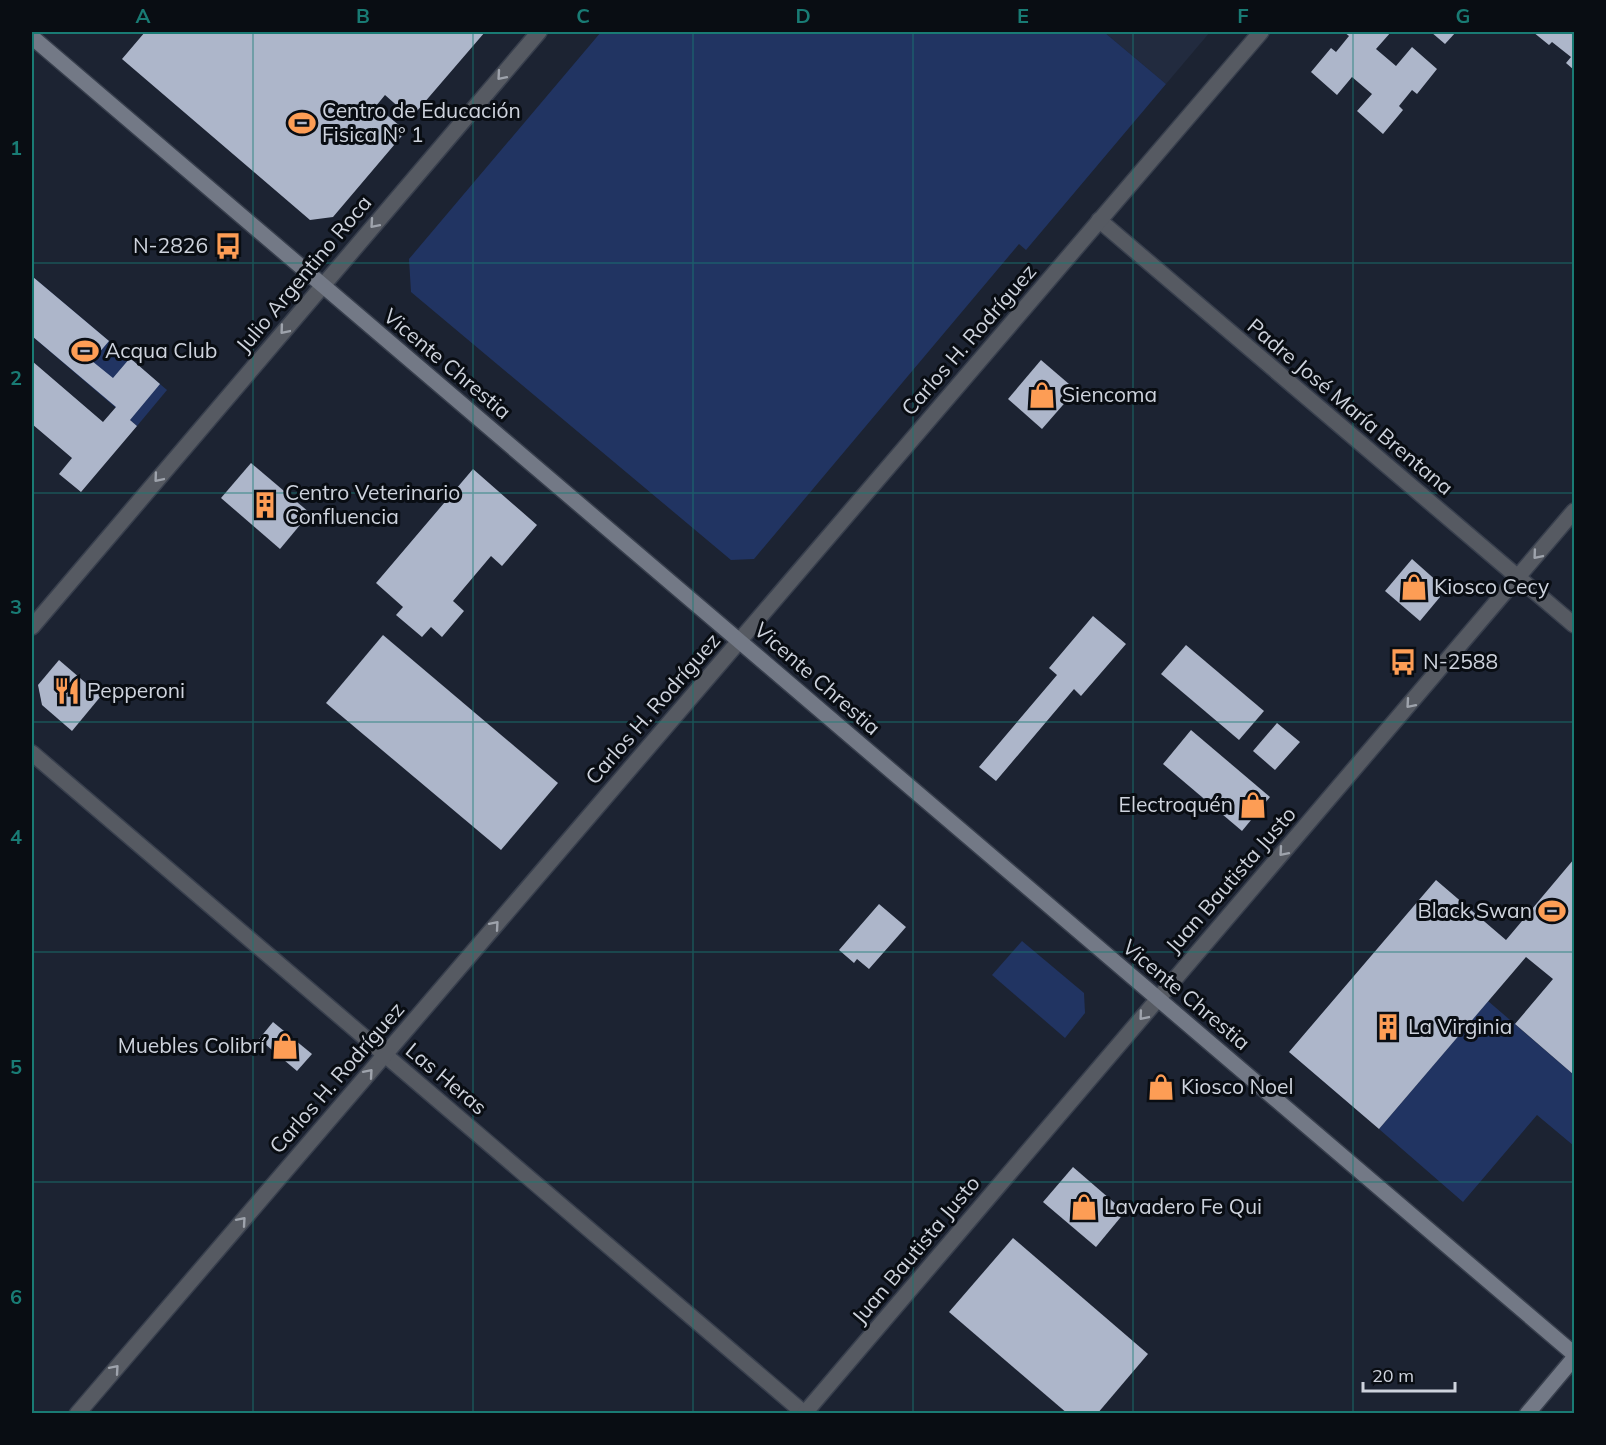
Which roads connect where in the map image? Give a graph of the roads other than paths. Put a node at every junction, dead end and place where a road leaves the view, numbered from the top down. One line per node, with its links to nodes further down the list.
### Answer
1 (539, 32): 5 (street, Julio Argentino Roca, one-way to 5)
2 (1260, 32): 4 (street, Carlos H. Rodríguez)
3 (32, 37): 5 (main road, Vicente Chrestia)
4 (1099, 220): 7 (street, Padre José María Brentana); 10 (street, Carlos H. Rodríguez)
5 (322, 285): 9 (street, Julio Argentino Roca, one-way to 9); 10 (main road, Vicente Chrestia)
6 (1575, 511): 7 (street, Juan Bautista Justo, one-way to 7)
7 (1518, 577): 8 (street, Padre José María Brentana); 12 (street, Juan Bautista Justo, one-way to 12)
8 (1575, 625)
9 (32, 627)
10 (739, 640): 12 (main road, Vicente Chrestia); 13 (street, Carlos H. Rodríguez, one-way to 10)
11 (32, 753): 13 (street, Las Heras)
12 (1158, 999): 14 (main road, Vicente Chrestia); 16 (street, Juan Bautista Justo, one-way to 16)
13 (384, 1054): 15 (street, Carlos H. Rodríguez, one-way to 13); 16 (street, Las Heras)
14 (1575, 1356): 17 (main road)
15 (77, 1413)
16 (804, 1413)
17 (1527, 1413)

